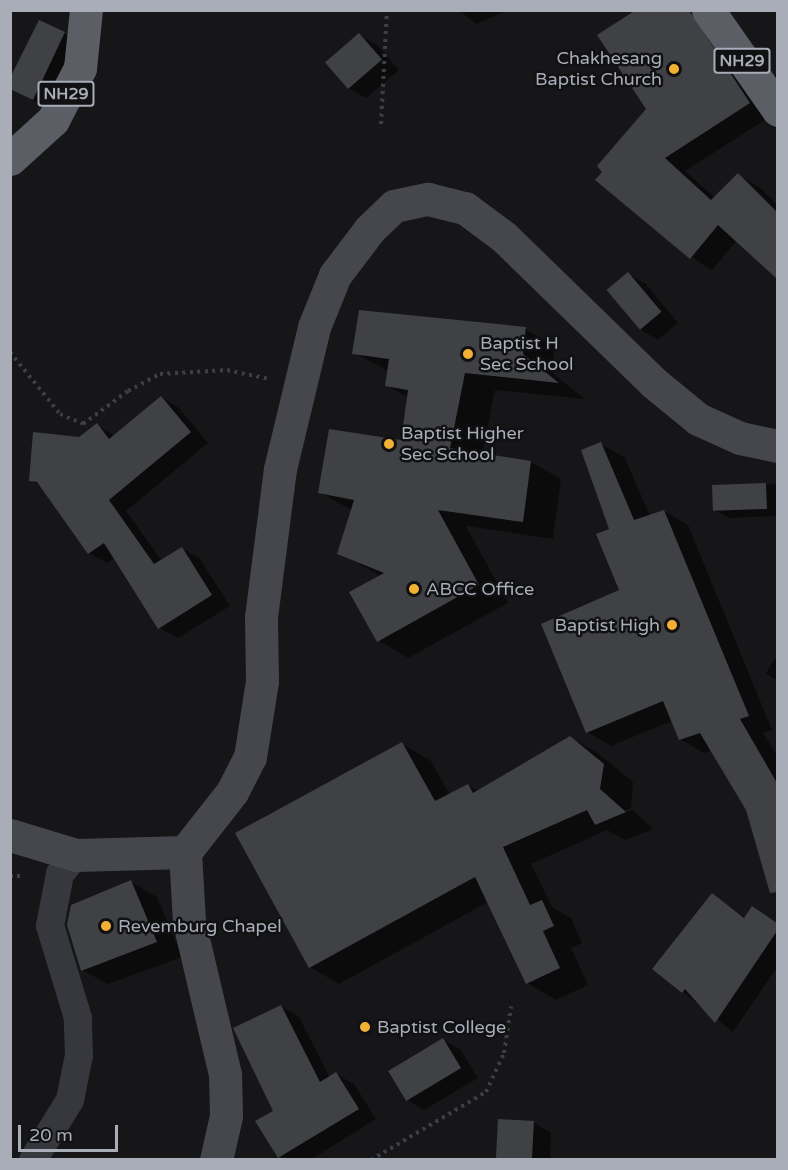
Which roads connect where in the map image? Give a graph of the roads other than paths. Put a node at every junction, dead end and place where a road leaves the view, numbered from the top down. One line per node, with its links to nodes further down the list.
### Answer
1 (86, 10): 4 (highway, NH29)
2 (708, 10): 3 (highway, NH29)
3 (777, 110)
4 (10, 159)
5 (777, 446): 7 (main road)
6 (10, 835): 8 (main road)
7 (185, 852): 8 (main road); 10 (main road)
8 (76, 855): 9 (street)
9 (33, 1160)
10 (216, 1160)

